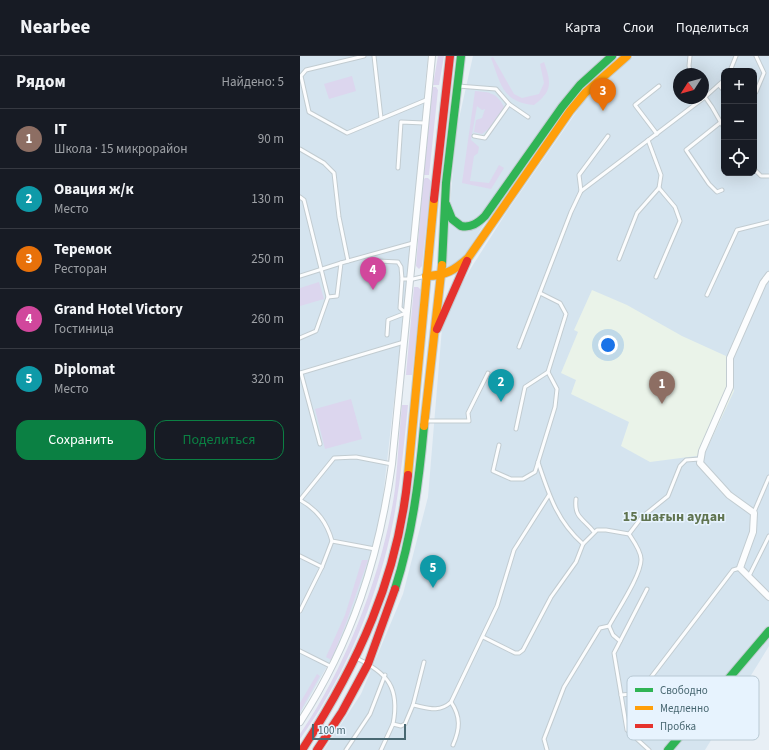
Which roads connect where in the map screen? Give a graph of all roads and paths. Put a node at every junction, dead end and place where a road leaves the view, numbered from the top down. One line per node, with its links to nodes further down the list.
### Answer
1 (364, 56): 24 (lane)
2 (374, 56): 24 (lane)
3 (432, 56): 19 (street)
4 (450, 56): 50 (main road)
5 (461, 56): 14 (main road)
6 (612, 56): 39 (main road)
7 (627, 56): 42 (main road)
8 (690, 56): 11 (lane)
9 (736, 56): 12 (lane)
10 (756, 56): 17 (lane)
11 (690, 68)
12 (731, 68)
13 (719, 85): 16 (lane); 18 (lane)
14 (458, 86): 21 (lane); 39 (main road)
15 (659, 86): 27 (lane)
16 (721, 87)
17 (757, 90)
18 (709, 92)
19 (426, 100): 24 (lane); 26 (street)
20 (709, 103): 25 (lane)
21 (509, 104): 23 (lane); 28 (lane)
22 (694, 104): 27 (lane)
23 (528, 117)
24 (381, 118)
25 (721, 122): 36 (lane)
26 (424, 123): 32 (lane); 41 (street)
27 (657, 134): 30 (lane)
28 (474, 136)
29 (608, 136): 37 (lane)
30 (648, 140): 35 (lane); 37 (lane)
31 (300, 149): 44 (lane)
32 (398, 168)
33 (757, 172): 34 (lane)
34 (769, 176)
35 (659, 188): 43 (lane); 52 (lane)
36 (722, 190)
37 (581, 191): 55 (lane)
38 (300, 197): 47 (lane)
39 (445, 197): 51 (main road)
40 (769, 222): 56 (lane)
41 (413, 244): 44 (lane); 54 (street)
42 (468, 258): 51 (main road); 61 (main road)
43 (619, 260)
44 (348, 261): 46 (lane)
45 (378, 261): 53 (lane)
46 (341, 263): 47 (lane); 57 (lane)
47 (322, 269): 49 (lane); 57 (lane)
48 (769, 275): 71 (street)
49 (300, 276)
50 (426, 276): 51 (main road); 54 (lane); 98 (main road)
51 (441, 277): 61 (main road)
52 (656, 277)
53 (402, 279): 54 (lane); 58 (lane)
54 (410, 279): 58 (street)
55 (540, 292): 63 (lane); 64 (lane)
56 (706, 295)
57 (328, 297): 60 (lane)
58 (406, 313): 59 (lane); 62 (street)
59 (387, 335)
60 (300, 338)
61 (432, 341): 67 (main road)
62 (404, 342): 65 (lane); 73 (street)
63 (519, 347)
64 (548, 372): 68 (lane); 72 (lane)
65 (300, 373): 69 (lane)
66 (488, 373): 67 (lane)
67 (424, 421): 100 (main road)
68 (516, 429)
69 (320, 444)
70 (499, 445): 72 (lane)
71 (700, 459): 78 (street); 80 (lane)
72 (538, 462): 75 (lane)
73 (392, 464): 77 (lane); 84 (street)
74 (769, 477): 78 (lane)
75 (549, 495): 83 (lane); 95 (lane)
76 (576, 499): 79 (lane)
77 (300, 500): 82 (lane)
78 (754, 513): 87 (street)
79 (594, 532): 80 (lane); 83 (lane)
80 (629, 534): 93 (lane)
81 (769, 536): 88 (lane)
82 (332, 541): 84 (lane); 86 (lane)
83 (583, 544): 95 (lane)
84 (376, 549): 101 (street)
85 (300, 556): 86 (lane)
86 (322, 567): 91 (lane)
87 (740, 568): 88 (street); 103 (lane)
88 (750, 576): 90 (street)
89 (647, 589): 96 (lane)
90 (769, 596)
91 (302, 605): 92 (lane)
92 (300, 611)
93 (609, 626): 96 (lane); 119 (lane)
94 (769, 631): 104 (main road)
95 (483, 637): 107 (lane)
96 (620, 641): 106 (lane)
97 (300, 652): 101 (lane)
98 (356, 658): 100 (lane); 116 (main road)
99 (424, 662): 108 (lane)
100 (368, 664): 102 (lane); 115 (main road)
101 (332, 667): 109 (street)
102 (385, 675): 110 (lane); 117 (lane)
103 (652, 676)
104 (731, 676)
105 (627, 694): 106 (lane)
106 (621, 695): 111 (lane)
107 (451, 702): 108 (lane); 114 (lane)
108 (413, 705): 110 (lane)
109 (300, 722)
110 (393, 724): 118 (lane)
111 (627, 730)
112 (638, 740): 120 (lane)
113 (676, 740): 121 (main road)
114 (453, 745)
115 (319, 749)
116 (302, 750)
117 (346, 750)
118 (381, 750)
119 (547, 750)
120 (649, 750)
121 (668, 750)

